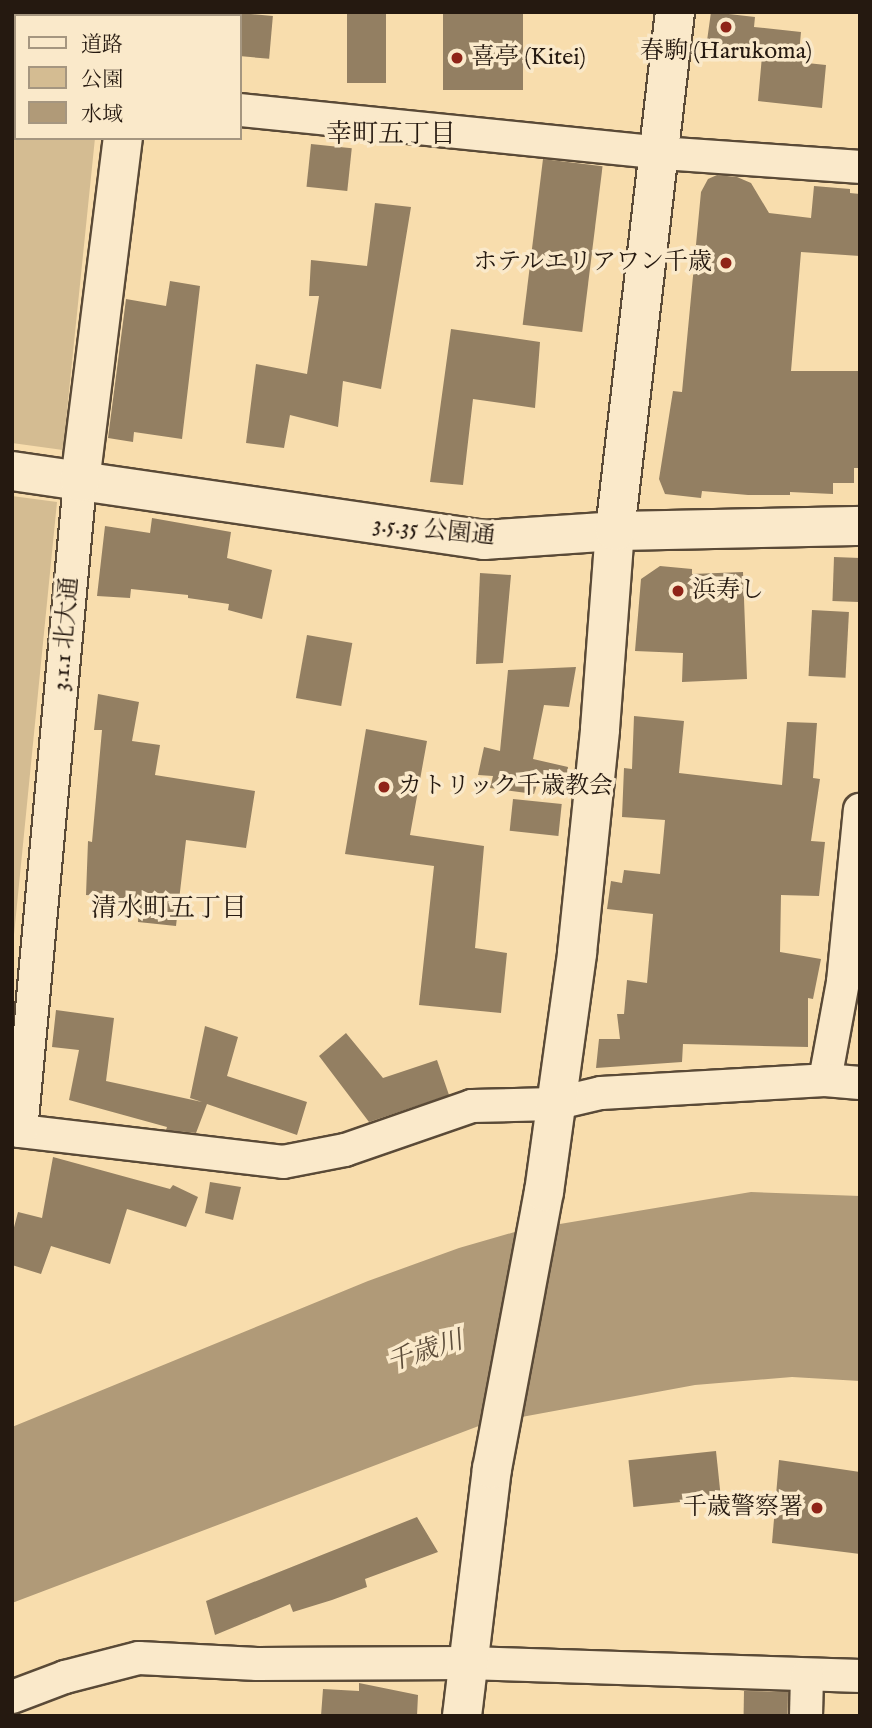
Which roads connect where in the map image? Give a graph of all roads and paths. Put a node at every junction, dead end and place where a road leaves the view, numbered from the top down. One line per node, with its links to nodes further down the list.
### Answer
1 (675, 12): 4 (street)
2 (242, 110): 4 (street)
3 (122, 140): 7 (street, 3.1.1 北大通)
4 (661, 153): 5 (street); 9 (street)
5 (860, 167)
6 (12, 471): 7 (street, 3.5.35 公園通)
7 (80, 482): 9 (street, 3.5.35 公園通); 14 (street, 3.1.1 北大通)
8 (860, 526): 9 (street, 3.5.35 公園通)
9 (615, 531): 13 (street)
10 (860, 810): 11 (street)
11 (825, 1080): 12 (street); 13 (street)
12 (860, 1083)
13 (554, 1104): 14 (street); 15 (street)
14 (17, 1131)
15 (468, 1663): 16 (street); 18 (street); 19 (street)
16 (807, 1675): 17 (street); 20 (street)
17 (860, 1676)
18 (12, 1697)
19 (462, 1716)
20 (806, 1716)

